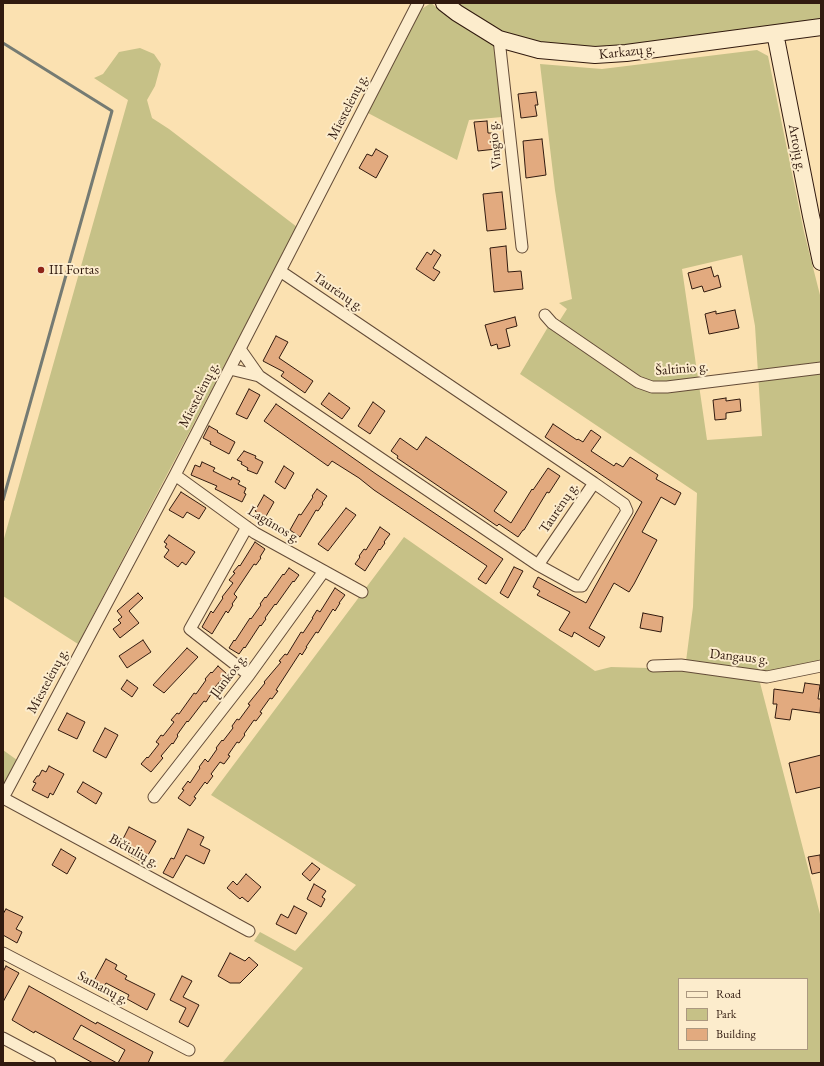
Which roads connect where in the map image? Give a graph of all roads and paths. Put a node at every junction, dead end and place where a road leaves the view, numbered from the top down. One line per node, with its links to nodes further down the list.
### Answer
1 (418, 3): 8 (street, Miestelėnų g.)
2 (444, 3): 5 (main road, Karkazų g.)
3 (821, 27): 4 (main road, Karkazų g.)
4 (775, 33): 5 (main road, Karkazų g.); 7 (main road, Artojų g.)
5 (499, 39): 6 (street, Vingio g.)
6 (522, 247)
7 (821, 262)
8 (280, 270): 10 (street, Miestelėnų g.); 15 (street, Taurėnų g.)
9 (545, 315): 11 (street, Šaltinio g.)
10 (240, 349): 12 (street, Miestelėnų g.); 13 (street)
11 (821, 368)
12 (230, 369): 13 (street); 14 (street, Miestelėnų g.)
13 (259, 376): 17 (street)
14 (175, 475): 16 (street, Lagūnos g.); 24 (street, Miestelėnų g.)
15 (594, 483): 17 (street, Taurėnų g.); 17 (street)
16 (247, 527): 18 (street, Lagūnos g.); 22 (street)
17 (538, 565)
18 (324, 571): 19 (street, Lagūnos g.); 22 (street, Įlankos g.)
19 (362, 592)
20 (654, 666): 21 (street, Dangaus g.)
21 (821, 666)
22 (249, 675): 23 (street, Įlankos g.)
23 (154, 797)
24 (3, 798): 25 (street, Bičiulių g.)
25 (249, 931)
26 (3, 953): 28 (street, Samanų g.)
27 (3, 1038): 29 (street)
28 (189, 1050)
29 (50, 1063)

